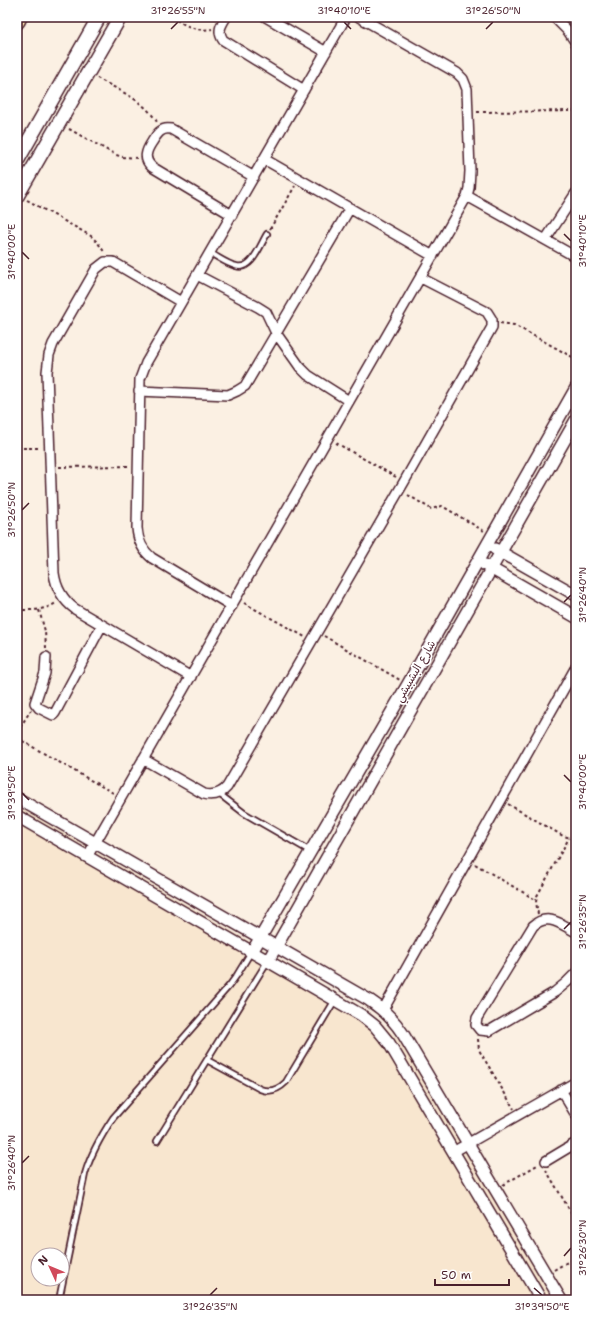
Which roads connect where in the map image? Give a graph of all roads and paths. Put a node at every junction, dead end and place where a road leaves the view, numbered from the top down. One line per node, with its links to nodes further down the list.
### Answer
1 (19, 17): 10 (highway)
2 (99, 17): 22 (main road)
3 (120, 17): 14 (main road)
4 (171, 17): 11 (path)
5 (226, 17): 11 (street)
6 (266, 17): 13 (street)
7 (346, 17): 13 (street)
8 (359, 17): 17 (street)
9 (554, 17): 12 (street)
10 (17, 20)
11 (221, 26): 15 (street)
12 (576, 42)
13 (326, 52): 15 (street)
14 (88, 73): 18 (main road); 19 (path)
15 (304, 90): 21 (street)
16 (576, 111): 17 (path)
17 (468, 112): 27 (street)
18 (59, 123): 20 (path); 26 (main road)
19 (160, 131): 20 (street); 23 (street)
20 (146, 158): 29 (street)
21 (264, 159): 23 (street); 24 (street)
22 (17, 161)
23 (254, 177): 29 (street)
24 (299, 178): 28 (street); 30 (path)
25 (576, 194): 31 (street)
26 (17, 195): 35 (path)
27 (467, 196): 31 (street); 33 (street)
28 (350, 208): 33 (street); 40 (street)
29 (232, 215): 32 (street)
30 (267, 234): 32 (lane)
31 (546, 240): 34 (street)
32 (210, 253): 36 (street)
33 (433, 256): 37 (street)
34 (576, 256)
35 (109, 262): 38 (street); 47 (street)
36 (197, 275): 38 (street); 40 (street)
37 (421, 278): 39 (street); 44 (street)
38 (181, 302): 43 (street)
39 (492, 327): 41 (path); 51 (street)
40 (276, 333): 43 (street); 44 (street)
41 (576, 360)
42 (576, 388): 52 (street, شارع البشبيشي)
43 (139, 391): 49 (street)
44 (349, 401): 46 (street)
45 (576, 420): 53 (street, شارع البشبيشي)
46 (328, 439): 51 (path); 58 (street)
47 (49, 447): 48 (path); 50 (street)
48 (17, 448)
49 (138, 466): 50 (path); 58 (street)
50 (50, 467): 57 (street)
51 (402, 486): 52 (path); 63 (street)
52 (490, 540): 53 (street); 54 (street, شارع البشبيشي)
53 (501, 552): 55 (street, شارع البشبيشي); 56 (street)
54 (478, 561): 55 (street); 68 (street, شارع البشبيشي)
55 (491, 568): 61 (street); 83 (street, شارع البشبيشي)
56 (576, 595)
57 (63, 598): 60 (path); 62 (street)
58 (234, 602): 64 (path); 67 (street)
59 (17, 610): 60 (path)
60 (39, 610): 65 (path)
61 (576, 617)
62 (102, 625): 67 (street); 69 (street)
63 (318, 632): 64 (street); 68 (path)
64 (313, 641): 73 (street)
65 (46, 656): 69 (street)
66 (576, 667): 76 (street)
67 (191, 677): 72 (street)
68 (408, 684): 81 (street, شارع البشبيشي)
69 (36, 705): 70 (path)
70 (17, 732)
71 (17, 738): 75 (path)
72 (144, 759): 73 (street); 75 (street)
73 (218, 793): 81 (lane)
74 (17, 798): 80 (street)
75 (121, 798): 80 (street)
76 (501, 800): 78 (path); 84 (street)
77 (17, 816): 82 (street)
78 (570, 838): 79 (path); 85 (path)
79 (576, 839)
80 (95, 843): 82 (street); 88 (street)
81 (311, 851): 83 (street); 88 (street, شارع البشبيشي)
82 (87, 857): 90 (street)
83 (325, 860): 89 (street, شارع البشبيشي)
84 (468, 860): 85 (path); 94 (street)
85 (536, 900): 86 (path)
86 (541, 921): 87 (street); 95 (street)
87 (576, 932)
88 (260, 938): 89 (street); 90 (street, شارع البشبيشي)
89 (276, 946): 91 (street, شارع البشبيشي); 94 (street)
90 (252, 952): 91 (street); 110 (lane)
91 (268, 961): 93 (street); 96 (lane)
92 (576, 972): 95 (street)
93 (336, 1000): 96 (lane); 104 (street)
94 (382, 1010): 102 (street)
95 (480, 1030): 99 (path)
96 (206, 1060): 101 (lane)
97 (576, 1082): 98 (street)
98 (561, 1090): 99 (street); 100 (street)
99 (517, 1115): 102 (street)
100 (576, 1115)
101 (157, 1141)
102 (468, 1143): 104 (street); 106 (street)
103 (576, 1143): 105 (street)
104 (453, 1152): 111 (street)
105 (544, 1162): 106 (path); 107 (path)
106 (496, 1190): 109 (street)
107 (576, 1221)
108 (576, 1257): 109 (path)
109 (546, 1275): 112 (street)
110 (59, 1300)
111 (541, 1300)
112 (561, 1300)

